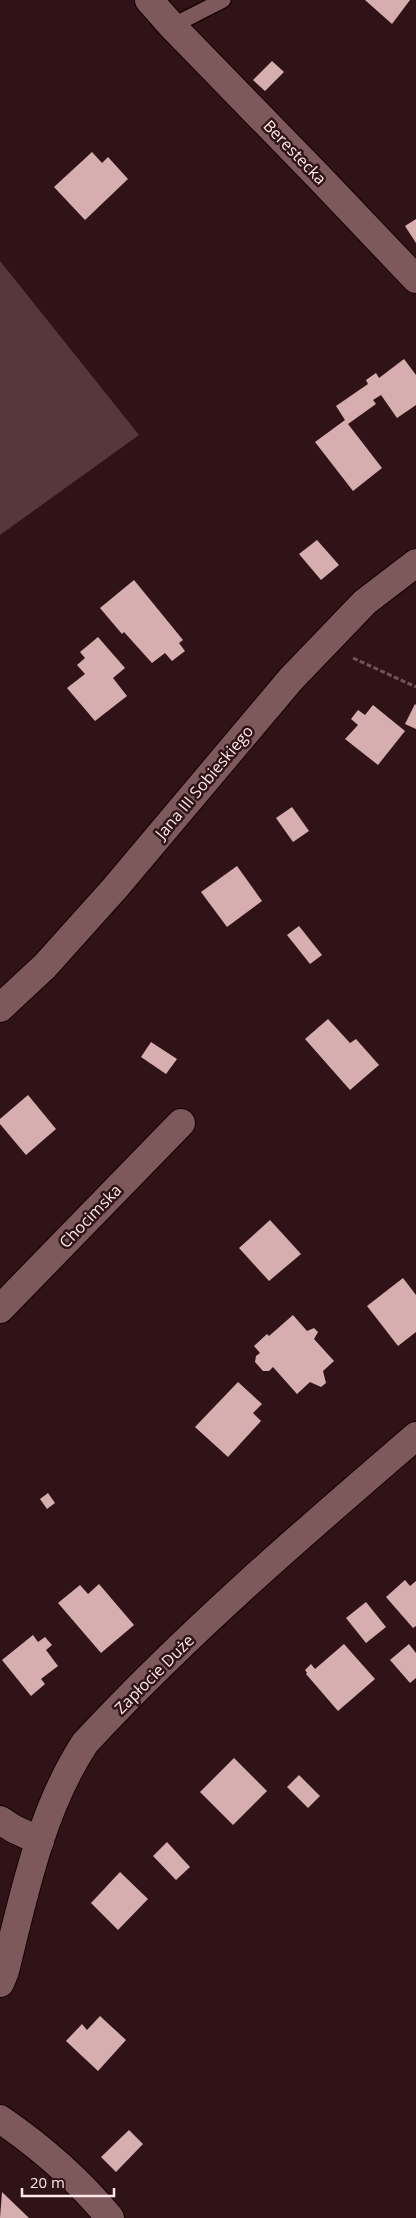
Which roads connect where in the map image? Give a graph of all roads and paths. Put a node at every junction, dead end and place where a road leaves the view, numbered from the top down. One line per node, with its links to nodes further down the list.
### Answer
1 (149, 0): 3 (street, Berestecka)
2 (222, 0): 3 (lane)
3 (172, 26): 4 (street, Berestecka)
4 (416, 279)
5 (416, 563): 8 (street, Jana III Sobieskiego)
6 (351, 657): 7 (path)
7 (416, 688)
8 (0, 1008)
9 (181, 1123): 10 (street, Chocimska)
10 (0, 1309)
11 (416, 1436): 13 (street, Zapłocie Duże)
12 (0, 1820): 13 (street)
13 (40, 1841): 14 (street, Zapłocie Duże)
14 (0, 1983)
15 (0, 2119): 16 (street)
16 (110, 2218)

